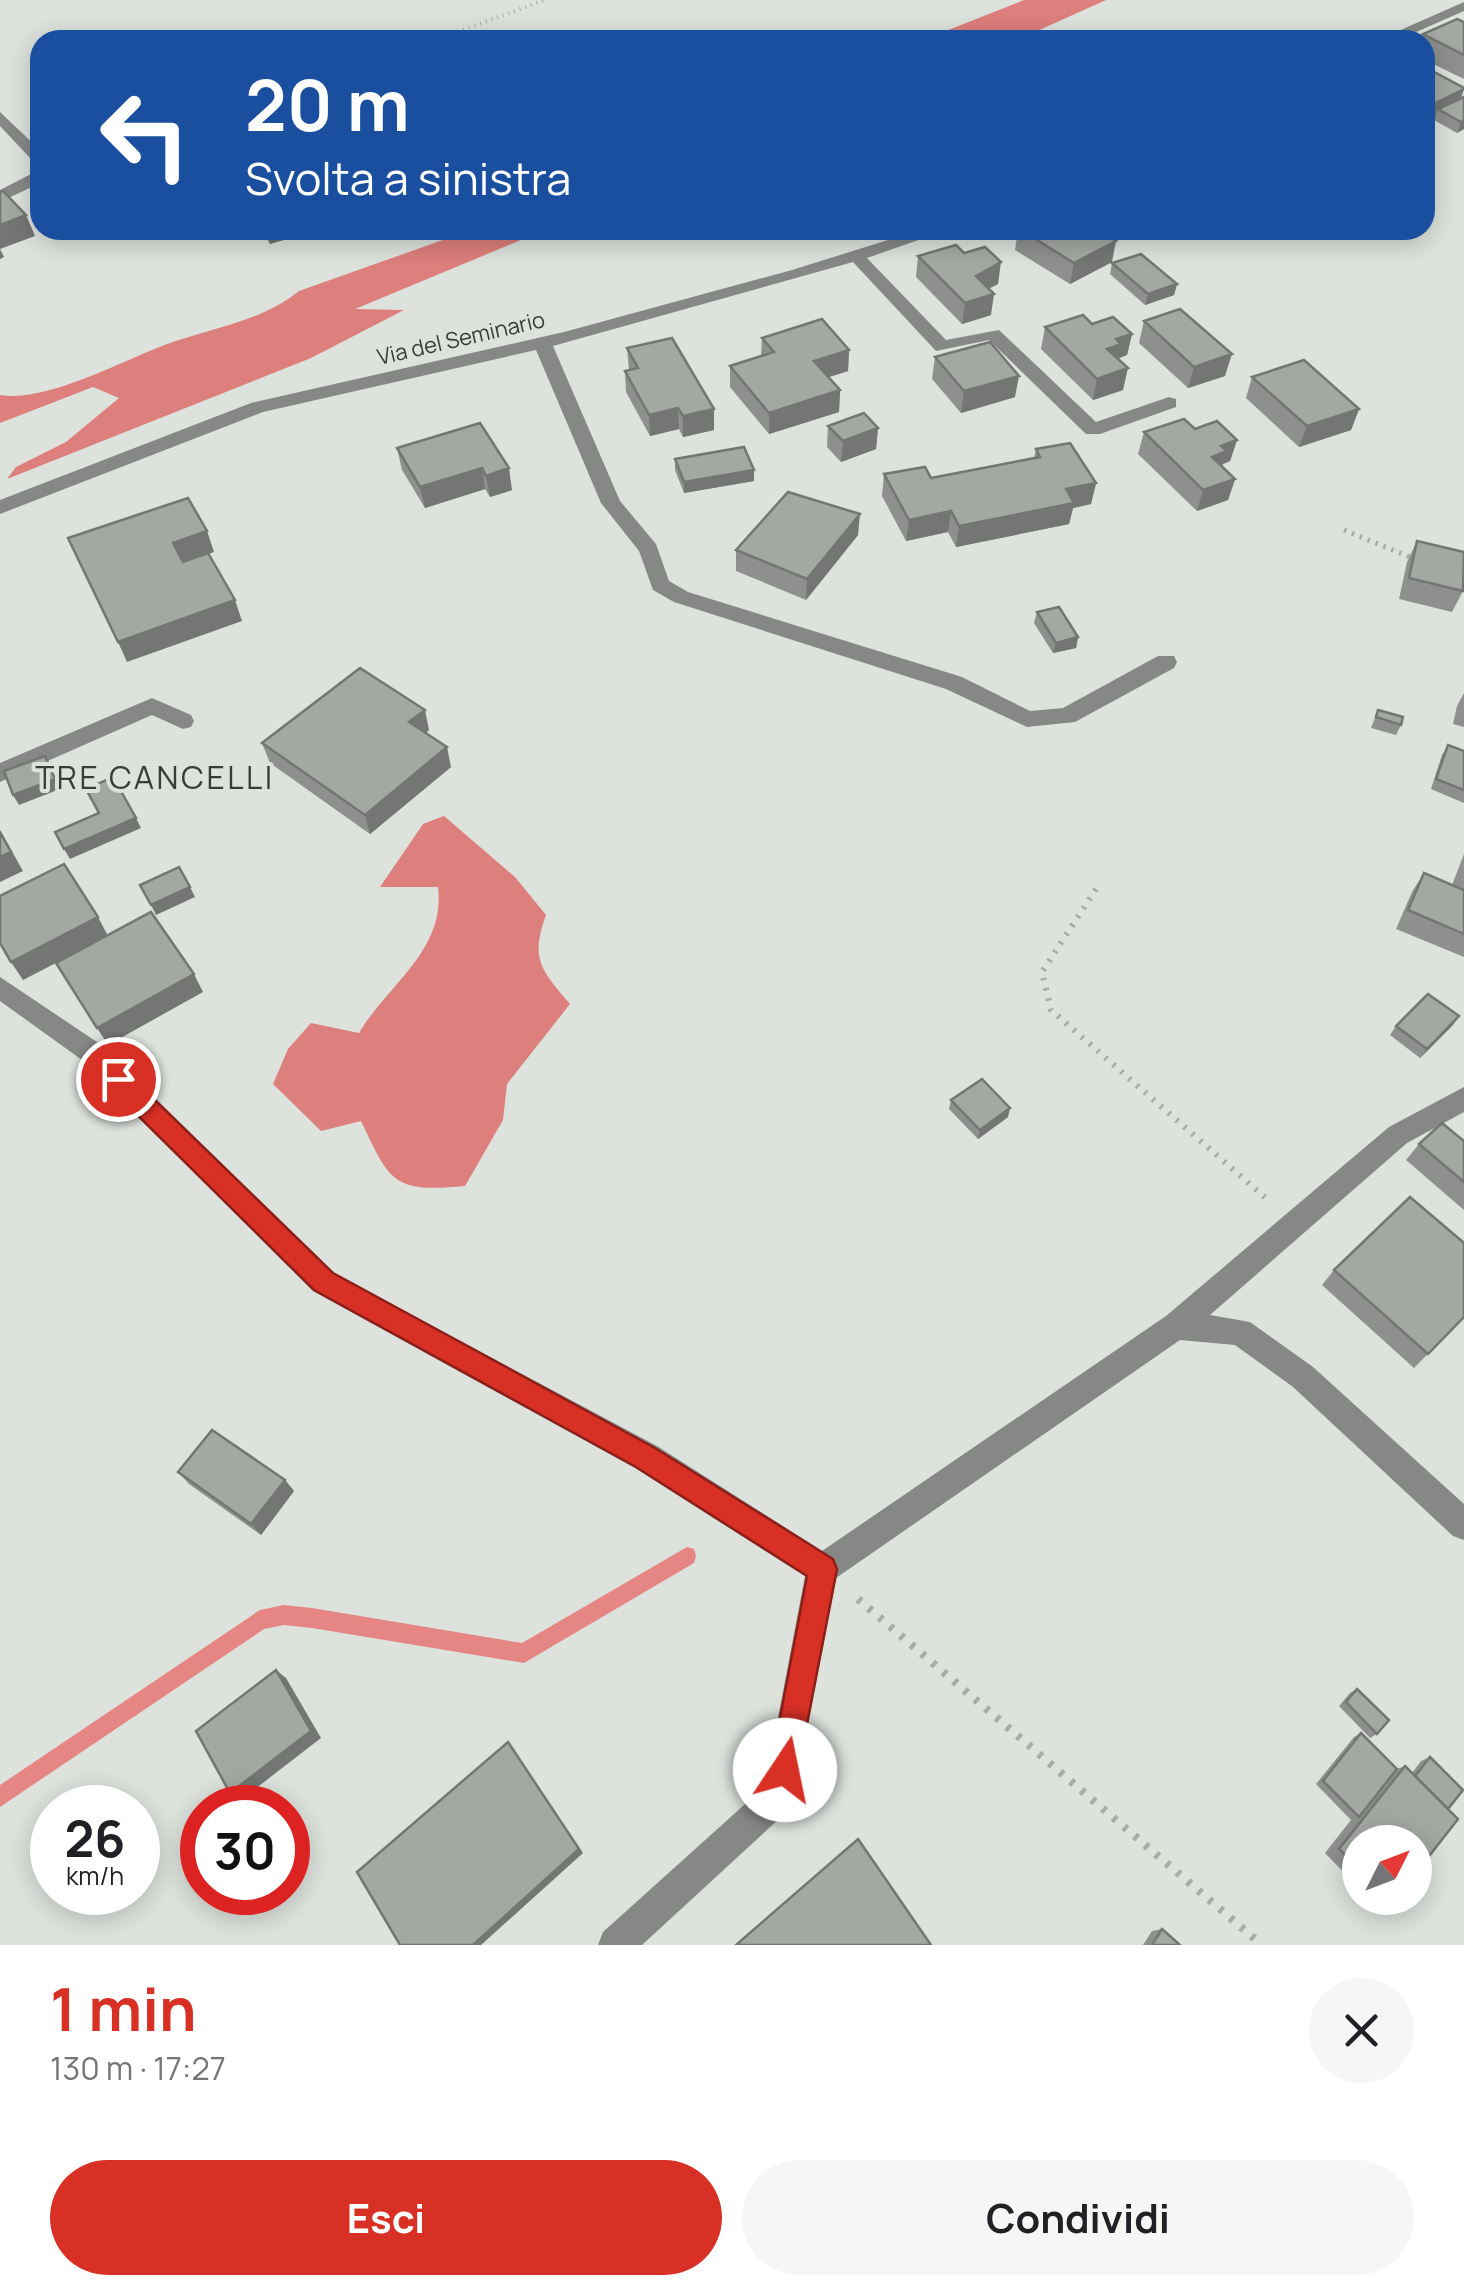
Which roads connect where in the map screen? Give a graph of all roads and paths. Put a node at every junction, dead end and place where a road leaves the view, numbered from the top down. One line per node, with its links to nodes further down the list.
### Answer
1 (545, 0): 3 (path)
2 (1464, 6): 4 (street)
3 (462, 30)
4 (1408, 30)
5 (0, 117): 6 (street)
6 (30, 149)
7 (30, 179): 8 (street)
8 (0, 197)
9 (906, 240): 10 (street, Via del Seminario)
10 (856, 256): 11 (street, Via del Seminario); 12 (street)
11 (542, 342): 13 (street, Via del Seminario); 16 (street)
12 (1169, 402)
13 (0, 507)
14 (1344, 530): 15 (path)
15 (1432, 563)
16 (1166, 662)
17 (182, 721): 18 (street)
18 (0, 773)
19 (1096, 889): 22 (path)
20 (0, 987): 25 (street)
21 (1461, 1096): 22 (street)
22 (1295, 1224): 23 (street)
23 (1176, 1326): 24 (street); 25 (street)
24 (1464, 1525)
25 (822, 1569): 26 (street); 27 (path)
26 (616, 1945)
27 (1262, 1945)

